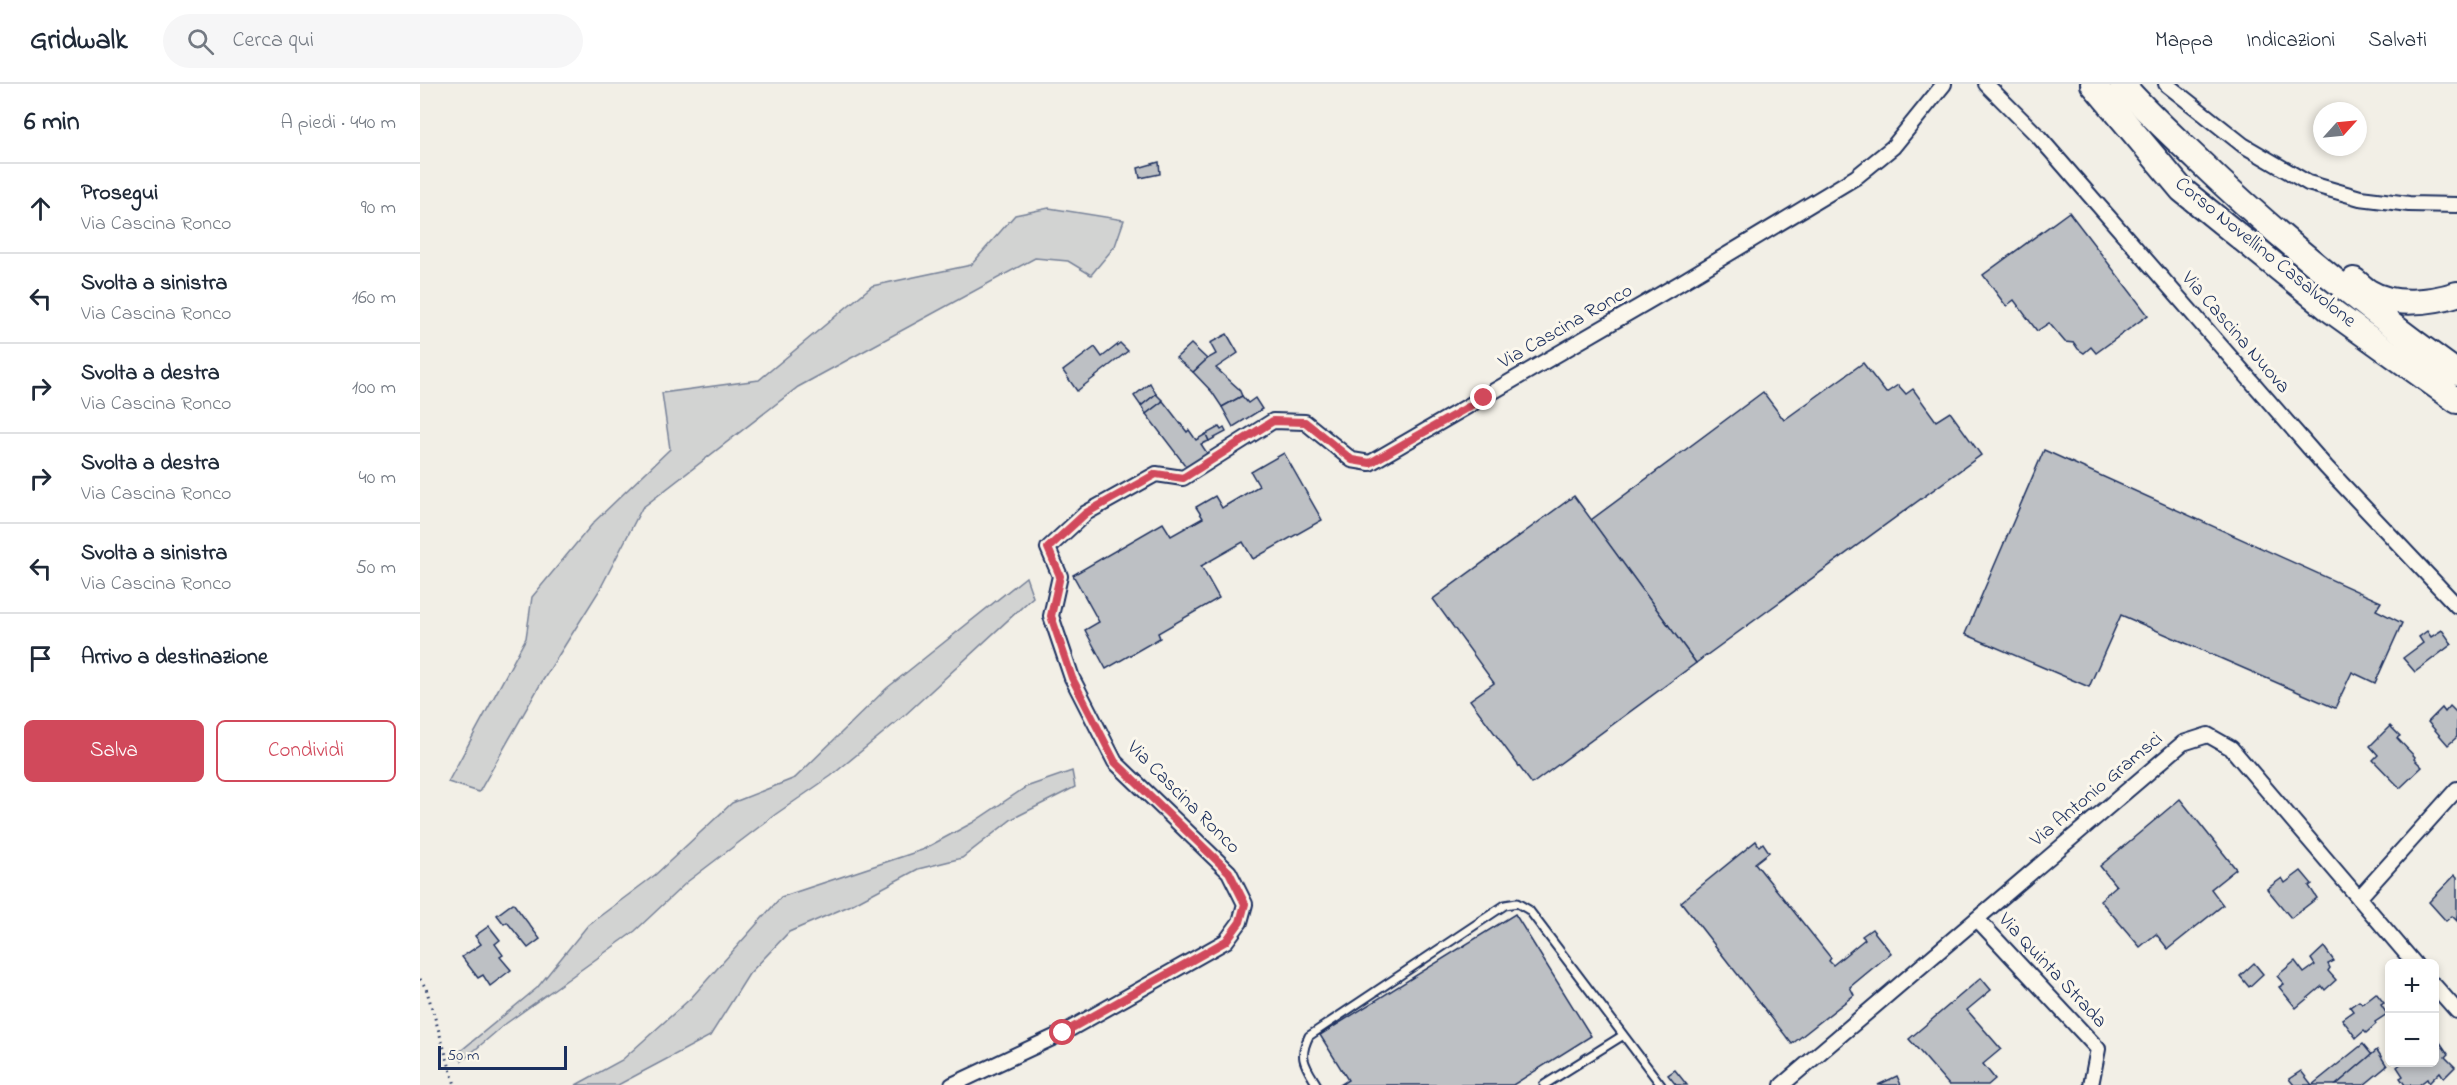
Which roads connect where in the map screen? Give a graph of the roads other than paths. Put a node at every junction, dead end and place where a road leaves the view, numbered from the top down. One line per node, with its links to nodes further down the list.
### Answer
1 (1944, 84): 21 (street, Via Cascina Ronco)
2 (1986, 84): 13 (street, Via Cascina Nuova)
3 (2093, 84): 9 (highway, Corso Novellino Casalvolone)
4 (2122, 84): 6 (highway, Corso Novellino Casalvolone)
5 (2166, 84): 7 (street)
6 (2157, 120): 8 (highway); 10 (highway, Corso Novellino Casalvolone)
7 (2457, 205)
8 (2457, 294)
9 (2329, 309): 11 (highway, Corso Novellino Casalvolone); 12 (highway)
10 (2457, 373)
11 (2457, 401)
12 (2457, 413)
13 (2457, 606)
14 (2457, 789): 15 (street)
15 (2359, 898): 16 (street, Via Antonio Gramsci); 17 (street, Via Antonio Gramsci)
16 (1977, 918): 25 (street, Via Antonio Gramsci); 26 (street, Via Quinta Strada)
17 (2412, 959)
18 (2439, 991): 19 (street)
19 (2457, 1011)
20 (1622, 1035): 22 (lane); 23 (lane); 24 (lane)
21 (952, 1085)
22 (1317, 1085)
23 (1544, 1085)
24 (1660, 1085)
25 (1782, 1085)
26 (2091, 1085)

